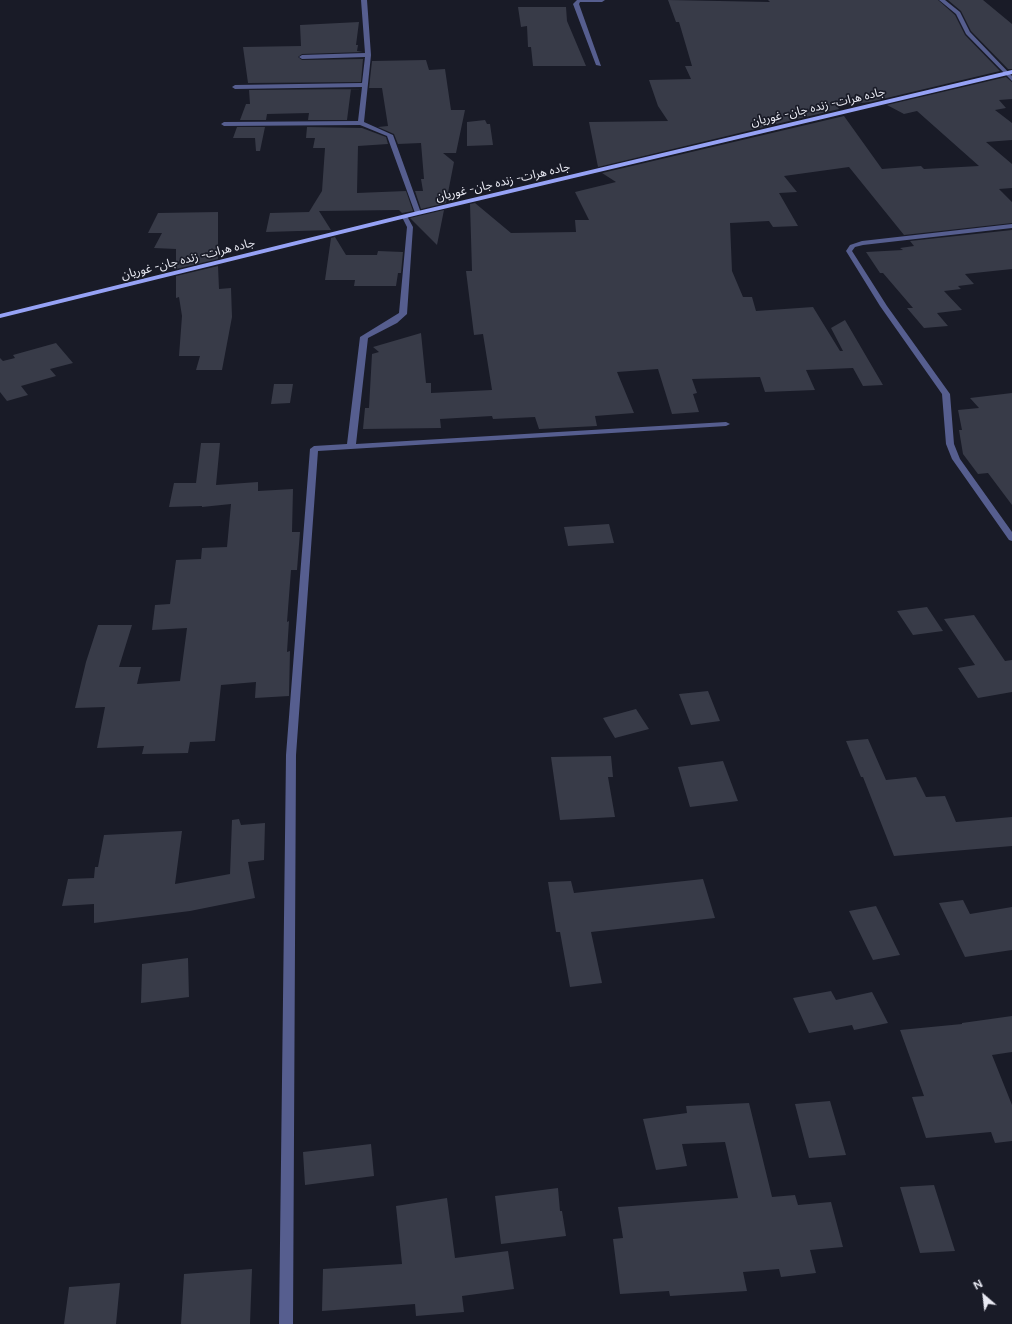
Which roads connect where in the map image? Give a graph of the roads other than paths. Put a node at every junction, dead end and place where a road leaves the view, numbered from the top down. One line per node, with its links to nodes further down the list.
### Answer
1 (364, 0): 4 (street)
2 (602, 0): 6 (street)
3 (942, 0): 7 (street)
4 (368, 56): 5 (street); 8 (street)
5 (302, 57)
6 (599, 65)
7 (1011, 75): 12 (main road, جاده هرات- زنده جان- غوریان)
8 (365, 85): 9 (street); 11 (street)
9 (235, 87)
10 (224, 124): 11 (street)
11 (361, 124): 12 (street)
12 (418, 214): 13 (main road, جاده هرات- زنده جان- غوریان)
13 (405, 217): 15 (main road, جاده هرات- زنده جان- غوریان); 17 (street)
14 (1012, 226): 18 (street)
15 (0, 316)
16 (726, 424): 17 (street)
17 (351, 447): 19 (street)
18 (1012, 538)
19 (286, 1324)

